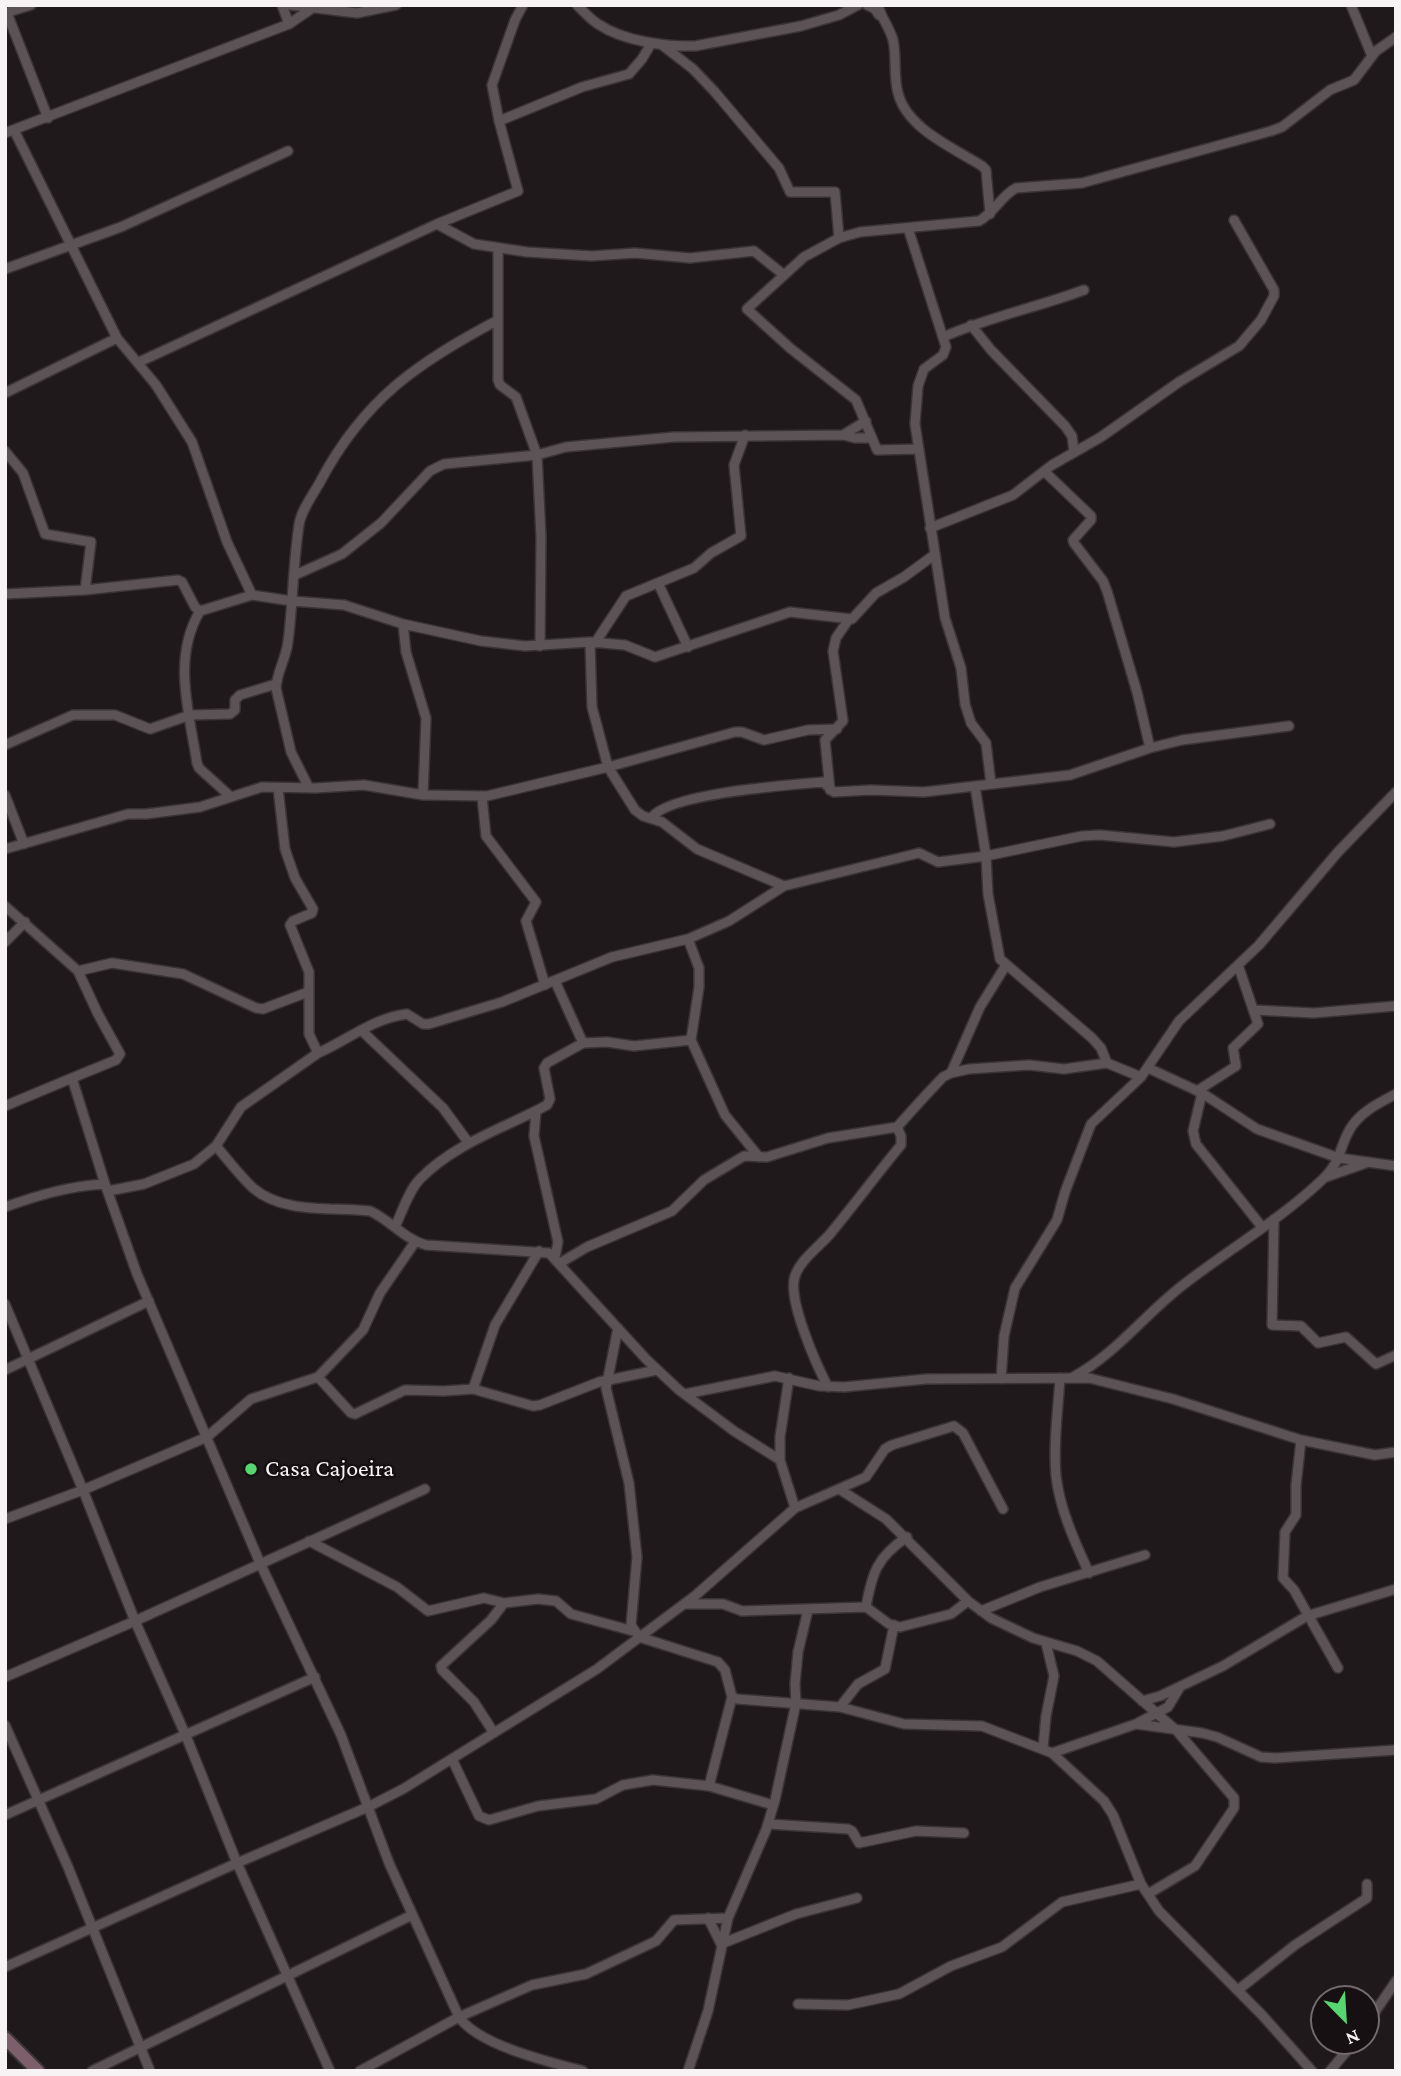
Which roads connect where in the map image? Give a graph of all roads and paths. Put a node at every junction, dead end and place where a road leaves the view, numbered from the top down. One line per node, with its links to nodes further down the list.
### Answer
1 (31, 5): 11 (street)
2 (282, 5): 13 (street)
3 (290, 5): 10 (street)
4 (396, 5): 10 (street)
5 (523, 5): 19 (street)
6 (577, 5): 15 (street)
7 (864, 5): 12 (street); 16 (street)
8 (878, 5): 12 (street)
9 (1350, 5): 17 (street)
10 (314, 7): 13 (street)
11 (6, 13): 18 (street)
12 (882, 19): 22 (street)
13 (289, 24): 18 (street)
14 (1396, 37): 17 (street)
15 (651, 44): 16 (street); 19 (street)
16 (662, 45): 26 (street)
17 (1372, 56): 22 (street)
18 (48, 118): 20 (street)
19 (499, 121): 24 (street)
20 (9, 132): 27 (street)
21 (288, 152): 27 (street)
22 (990, 214): 25 (street)
23 (1234, 220): 44 (street)
24 (437, 224): 28 (street); 36 (street)
25 (908, 228): 26 (street); 34 (street)
26 (839, 238): 30 (street)
27 (71, 246): 29 (street); 35 (street)
28 (498, 249): 30 (street); 32 (street)
29 (5, 269)
30 (784, 275): 38 (street)
31 (1084, 290): 33 (street)
32 (498, 320): 45 (street); 49 (street)
33 (971, 325): 34 (street); 44 (street)
34 (943, 337): 42 (street)
35 (117, 338): 36 (street); 37 (street)
36 (139, 362): 53 (street)
37 (5, 393)
38 (866, 421): 40 (street); 41 (street)
39 (745, 435): 40 (street); 45 (street); 50 (street)
40 (843, 435): 41 (street)
41 (872, 438): 42 (street)
42 (918, 449): 47 (street)
43 (5, 451): 51 (street)
44 (1074, 452): 46 (street)
45 (537, 455): 49 (street); 59 (street)
46 (1044, 471): 47 (street); 66 (street)
47 (930, 528): 48 (street)
48 (933, 555): 56 (street); 68 (street)
49 (295, 575): 54 (street)
50 (658, 583): 58 (street); 60 (street)
51 (85, 590): 52 (street); 55 (street)
52 (5, 594)
53 (252, 595): 54 (street); 55 (street)
54 (292, 601): 57 (street); 61 (street)
55 (201, 611): 62 (street)
56 (849, 619): 60 (street); 64 (street)
57 (403, 624): 59 (street); 75 (street)
58 (593, 642): 59 (street); 60 (street); 67 (street)
59 (540, 646)
60 (688, 647)
61 (276, 684): 62 (street); 71 (street)
62 (190, 715): 65 (street); 76 (street)
63 (1289, 726): 66 (street)
64 (837, 729): 67 (street); 72 (street)
65 (5, 746)
66 (1150, 748): 68 (street)
67 (608, 767): 77 (street); 78 (street)
68 (991, 784): 69 (street)
69 (975, 786): 72 (street); 82 (street)
70 (278, 788): 71 (street); 76 (street); 95 (street)
71 (309, 788): 75 (street)
72 (830, 790): 78 (street)
73 (1396, 792): 91 (street)
74 (5, 795): 80 (street)
75 (423, 795): 77 (street)
76 (232, 797): 80 (street)
77 (482, 797): 94 (street)
78 (652, 817): 83 (street)
79 (1270, 824): 82 (street)
80 (24, 844): 81 (street)
81 (5, 849)
82 (986, 856): 84 (street); 90 (street)
83 (767, 881): 84 (street); 85 (street)
84 (784, 886): 85 (street)
85 (773, 894): 88 (street)
86 (5, 906): 87 (street)
87 (25, 922): 89 (street); 92 (street)
88 (688, 939): 93 (street); 99 (street)
89 (5, 942)
90 (1006, 965): 102 (street); 104 (street)
91 (1238, 965): 97 (street); 103 (street)
92 (78, 971): 95 (street); 106 (street)
93 (555, 981): 94 (street); 100 (street)
94 (545, 985): 98 (street)
95 (308, 992): 101 (street)
96 (1396, 1006): 97 (street)
97 (1254, 1010): 107 (street)
98 (361, 1030): 101 (street); 112 (street)
99 (691, 1040): 100 (street); 114 (street)
100 (583, 1043): 110 (street)
101 (318, 1053): 113 (street)
102 (1107, 1063): 104 (street); 105 (street)
103 (1148, 1068): 105 (street); 107 (street)
104 (951, 1073): 111 (street)
105 (1141, 1077): 138 (street)
106 (72, 1078): 109 (street); 119 (street)
107 (1199, 1092): 115 (street); 123 (street)
108 (1396, 1094): 115 (street)
109 (5, 1106)
110 (536, 1111): 112 (street); 126 (street)
111 (897, 1127): 114 (street); 140 (street)
112 (468, 1142): 122 (street)
113 (216, 1146): 119 (street); 122 (street)
114 (760, 1158): 126 (street)
115 (1339, 1158): 116 (street); 118 (street)
116 (1367, 1163): 117 (street); 118 (street)
117 (1396, 1166)
118 (1325, 1178): 121 (street)
119 (106, 1188): 120 (street); 127 (street)
120 (5, 1207)
121 (1274, 1219): 123 (street); 130 (street)
122 (395, 1227): 124 (street)
123 (1262, 1227): 135 (street)
124 (415, 1242): 125 (street); 134 (street)
125 (539, 1251): 126 (street); 141 (street)
126 (558, 1261): 129 (street)
127 (149, 1301): 131 (street); 143 (street)
128 (5, 1304): 131 (street)
129 (618, 1328): 133 (street); 139 (street)
130 (1396, 1356)
131 (28, 1359): 132 (street); 149 (street)
132 (5, 1370)
133 (657, 1370): 139 (street); 142 (street)
134 (318, 1377): 141 (street); 143 (street)
135 (1072, 1377): 137 (street); 144 (street)
136 (789, 1378): 140 (street); 142 (street); 146 (street)
137 (1060, 1378): 138 (street); 157 (street)
138 (1000, 1379): 140 (street)
139 (607, 1381): 141 (street); 168 (street)
140 (828, 1387)
141 (473, 1389)
142 (685, 1394): 146 (street)
143 (207, 1437): 149 (street); 156 (street)
144 (1301, 1440): 145 (street); 165 (street)
145 (1396, 1452)
146 (780, 1460): 150 (street)
147 (425, 1489): 154 (street)
148 (839, 1489): 150 (street); 151 (street); 153 (street)
149 (83, 1490): 152 (street); 166 (street)
150 (795, 1508): 161 (street)
151 (1003, 1509)
152 (5, 1519)
153 (907, 1537): 159 (street); 162 (street)
154 (309, 1541): 156 (street); 160 (street)
155 (1145, 1555): 157 (street)
156 (260, 1563): 166 (street); 172 (street)
157 (1089, 1573): 164 (street)
158 (1396, 1589): 165 (street)
159 (968, 1601): 164 (street); 167 (street)
160 (504, 1603): 168 (street); 182 (street)
161 (684, 1604): 163 (street); 168 (street)
162 (866, 1607): 163 (street); 167 (street)
163 (808, 1610): 176 (street)
164 (981, 1611): 169 (street)
165 (1307, 1616): 170 (street); 173 (street)
166 (135, 1621): 171 (street); 183 (street)
167 (894, 1625): 177 (street)
168 (636, 1634): 174 (street); 182 (street)
169 (1046, 1643): 175 (street); 184 (street)
170 (1338, 1668)
171 (5, 1677)
172 (315, 1677): 183 (street); 190 (street)
173 (1181, 1686): 175 (street); 178 (street)
174 (732, 1696): 176 (street); 187 (street)
175 (1142, 1701): 178 (street)
176 (796, 1703): 177 (street); 189 (street)
177 (841, 1707): 184 (street)
178 (1157, 1715): 179 (street); 181 (street)
179 (1136, 1724): 181 (street); 184 (street)
180 (5, 1725): 188 (street)
181 (1177, 1731): 185 (street); 197 (street)
182 (494, 1733): 186 (street)
183 (186, 1735): 188 (street); 194 (street)
184 (1048, 1750): 195 (street)
185 (1396, 1750)
186 (452, 1759): 187 (street); 190 (street)
187 (709, 1786): 189 (street)
188 (38, 1800): 191 (street); 202 (street)
189 (773, 1805): 192 (street)
190 (368, 1807): 194 (street); 199 (street)
191 (5, 1815)
192 (768, 1824): 193 (street); 201 (street)
193 (964, 1833)
194 (237, 1863): 202 (street); 205 (street)
195 (1141, 1884): 197 (street); 208 (street)
196 (1367, 1884): 207 (street)
197 (1148, 1894): 207 (street)
198 (857, 1898): 203 (street)
199 (412, 1915): 205 (street); 210 (street)
200 (708, 1918): 201 (street); 203 (street); 210 (street)
201 (729, 1918): 203 (street)
202 (91, 1928): 204 (street); 212 (street)
203 (721, 1944): 220 (street)
204 (5, 1966)
205 (287, 1975): 212 (street); 217 (street)
206 (1396, 1981): 209 (street)
207 (1238, 1990): 221 (street)
208 (798, 2004)
209 (1380, 2004)
210 (459, 2017): 218 (street); 219 (street)
211 (5, 2038): 214 (main road)
212 (139, 2046): 215 (street); 216 (street)
213 (1343, 2055): 222 (street)
214 (36, 2070)
215 (92, 2071)
216 (149, 2071)
217 (330, 2071)
218 (360, 2071)
219 (583, 2071)
220 (688, 2071)
221 (1312, 2071)
222 (1330, 2071)

